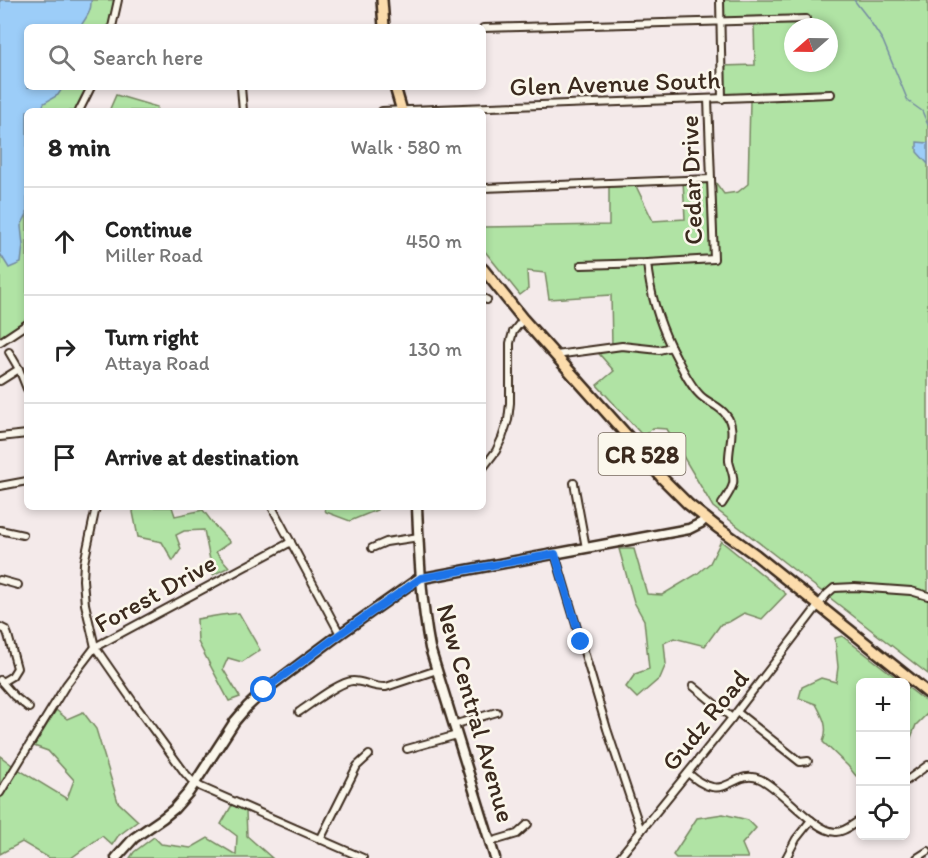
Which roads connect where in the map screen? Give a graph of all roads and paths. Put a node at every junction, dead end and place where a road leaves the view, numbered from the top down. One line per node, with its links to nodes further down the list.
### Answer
1 (118, 0): 6 (street)
2 (382, 0): 7 (main road)
3 (720, 0): 5 (street)
4 (784, 20): 5 (street)
5 (721, 22): 8 (street); 14 (street)
6 (113, 24)
7 (384, 24)
8 (486, 28)
9 (90, 90): 15 (street)
10 (241, 90): 16 (street)
11 (396, 90): 17 (main road)
12 (831, 94): 14 (street, Glen Avenue South)
13 (708, 99): 14 (street, Glen Avenue South); 18 (street, Glen Avenue South); 19 (street, Cedar Drive)
14 (722, 99)
15 (80, 108)
16 (243, 108)
17 (401, 108)
18 (477, 108)
19 (711, 179): 20 (street); 21 (street, Cedar Drive)
20 (486, 188)
21 (647, 263): 22 (street); 27 (street)
22 (581, 265)
23 (486, 273): 24 (main road, CR 528)
24 (523, 319): 29 (main road, CR 528); 35 (street)
25 (24, 326): 26 (street)
26 (0, 342)
27 (671, 347): 29 (street); 39 (street)
28 (9, 352): 30 (street)
29 (556, 355): 43 (main road, CR 528)
30 (19, 369): 31 (street); 32 (street)
31 (0, 381)
32 (24, 382)
33 (24, 434): 34 (street)
34 (0, 437)
35 (486, 464)
36 (24, 482): 38 (street)
37 (574, 483): 49 (street)
38 (0, 486)
39 (722, 504)
40 (95, 510): 60 (street)
41 (274, 510): 47 (street)
42 (417, 510): 46 (street, New Central Avenue)
43 (706, 518): 49 (street); 57 (main road, CR 528)
44 (0, 530): 45 (street)
45 (22, 535)
46 (419, 537): 48 (street); 51 (street, New Central Avenue)
47 (291, 542): 59 (street); 60 (street, Forest Drive)
48 (372, 548)
49 (586, 548): 50 (street)
50 (555, 554): 51 (street); 82 (street)
51 (421, 578): 55 (street); 56 (street, New Central Avenue)
52 (0, 580): 53 (street)
53 (18, 585)
54 (928, 596): 57 (street, Gudz Road)
55 (387, 601): 56 (street); 59 (street)
56 (423, 606): 61 (street, New Central Avenue)
57 (820, 606): 64 (main road, CR 528); 68 (street, Gudz Road)
58 (0, 627): 62 (street)
59 (340, 634): 77 (street)
60 (95, 648): 77 (street); 78 (street, Forest Drive)
61 (436, 670): 66 (street); 69 (street, New Central Avenue)
62 (1, 681): 65 (street)
63 (693, 686): 68 (street)
64 (928, 693)
65 (29, 708)
66 (299, 712)
67 (497, 712): 69 (street)
68 (734, 715): 73 (street); 75 (street, Gudz Road)
69 (453, 724): 70 (street, New Central Avenue)
70 (457, 735): 71 (street); 84 (street, New Central Avenue)
71 (407, 749)
72 (369, 755): 83 (street)
73 (808, 761)
74 (928, 765): 76 (street)
75 (688, 773): 79 (street); 82 (street, Gudz Road)
76 (910, 778)
77 (195, 783): 83 (street); 86 (street)
78 (0, 793)
79 (812, 820): 80 (street); 90 (street)
80 (856, 822)
81 (528, 824): 84 (street)
82 (641, 831): 89 (street, Gudz Road)
83 (321, 840): 87 (street)
84 (490, 842): 88 (street, New Central Avenue)
85 (928, 851): 91 (street)
86 (116, 858)
87 (363, 858)
88 (495, 858)
89 (619, 858)
90 (786, 858)
91 (917, 858)

